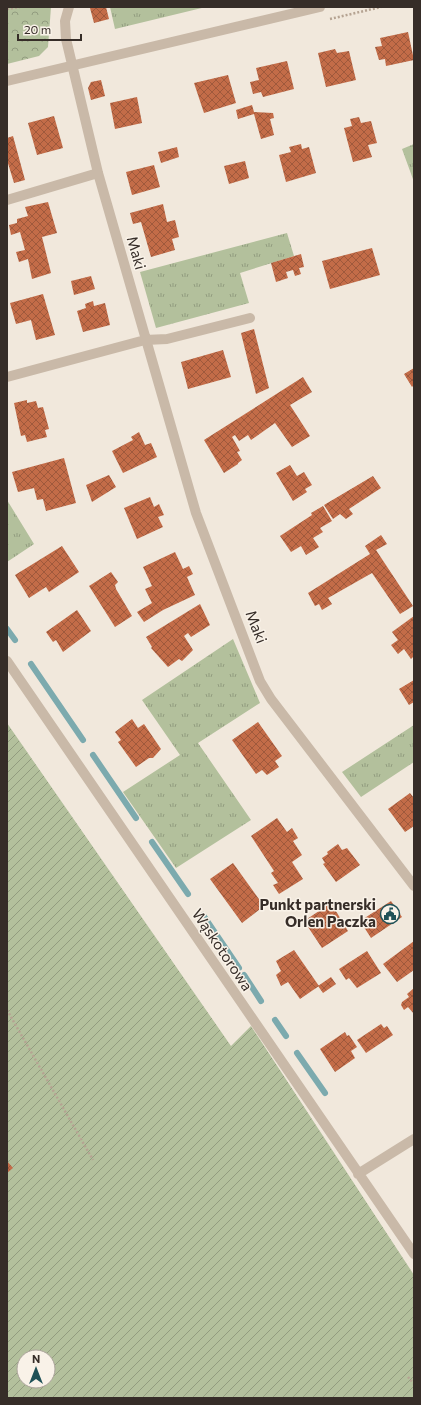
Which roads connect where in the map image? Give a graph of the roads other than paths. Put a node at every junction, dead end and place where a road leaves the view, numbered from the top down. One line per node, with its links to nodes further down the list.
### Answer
1 (69, 7): 3 (street, Maki)
2 (320, 7): 3 (street)
3 (73, 66): 4 (street); 5 (street, Maki)
4 (7, 81)
5 (98, 174): 6 (street); 8 (street, Maki)
6 (7, 200)
7 (250, 318): 8 (street)
8 (145, 340): 9 (street); 11 (street, Maki)
9 (7, 377)
10 (7, 661): 13 (street, Wąskotorowa)
11 (414, 886)
12 (414, 1139): 13 (street)
13 (358, 1174): 14 (street, Wąskotorowa)
14 (414, 1254)

